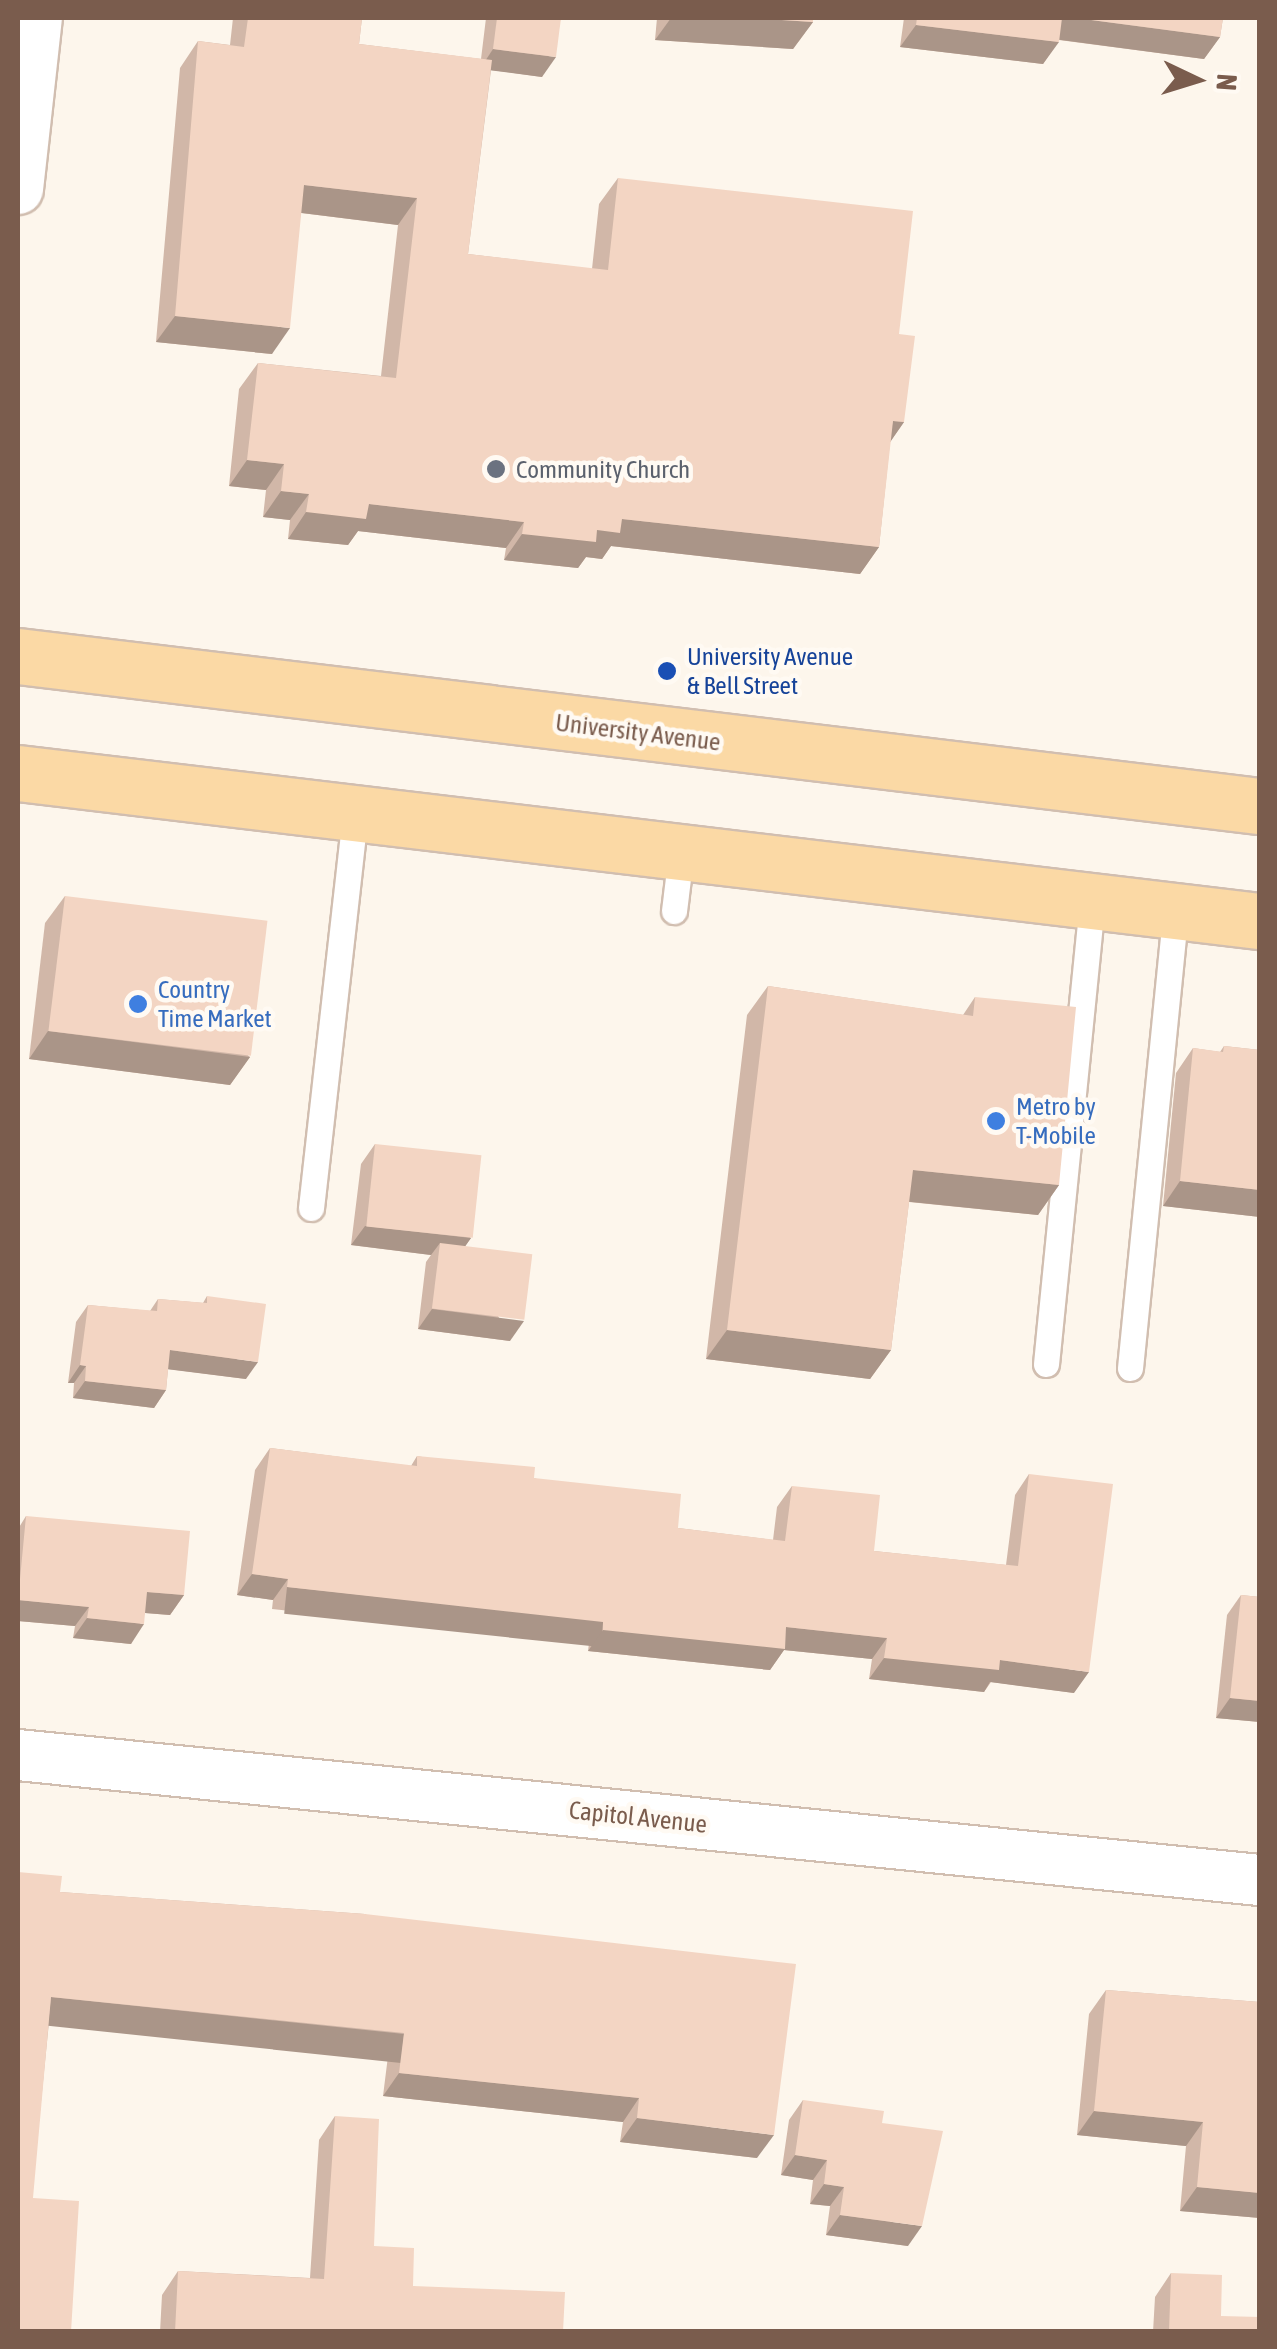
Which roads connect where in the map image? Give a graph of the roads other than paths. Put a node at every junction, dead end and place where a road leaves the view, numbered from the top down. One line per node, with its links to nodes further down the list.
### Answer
1 (36, 18): 2 (street)
2 (18, 189)
3 (18, 656): 5 (main road, University Avenue)
4 (18, 773): 6 (main road)
5 (1260, 806)
6 (355, 814): 7 (main road); 12 (lane)
7 (681, 852): 8 (main road); 9 (lane)
8 (1092, 900): 10 (main road); 13 (lane)
9 (674, 911)
10 (1176, 911): 11 (main road); 14 (lane)
11 (1260, 921)
12 (312, 1208)
13 (1046, 1364)
14 (1130, 1368)
15 (18, 1755): 16 (street, Capitol Avenue)
16 (1260, 1880)

